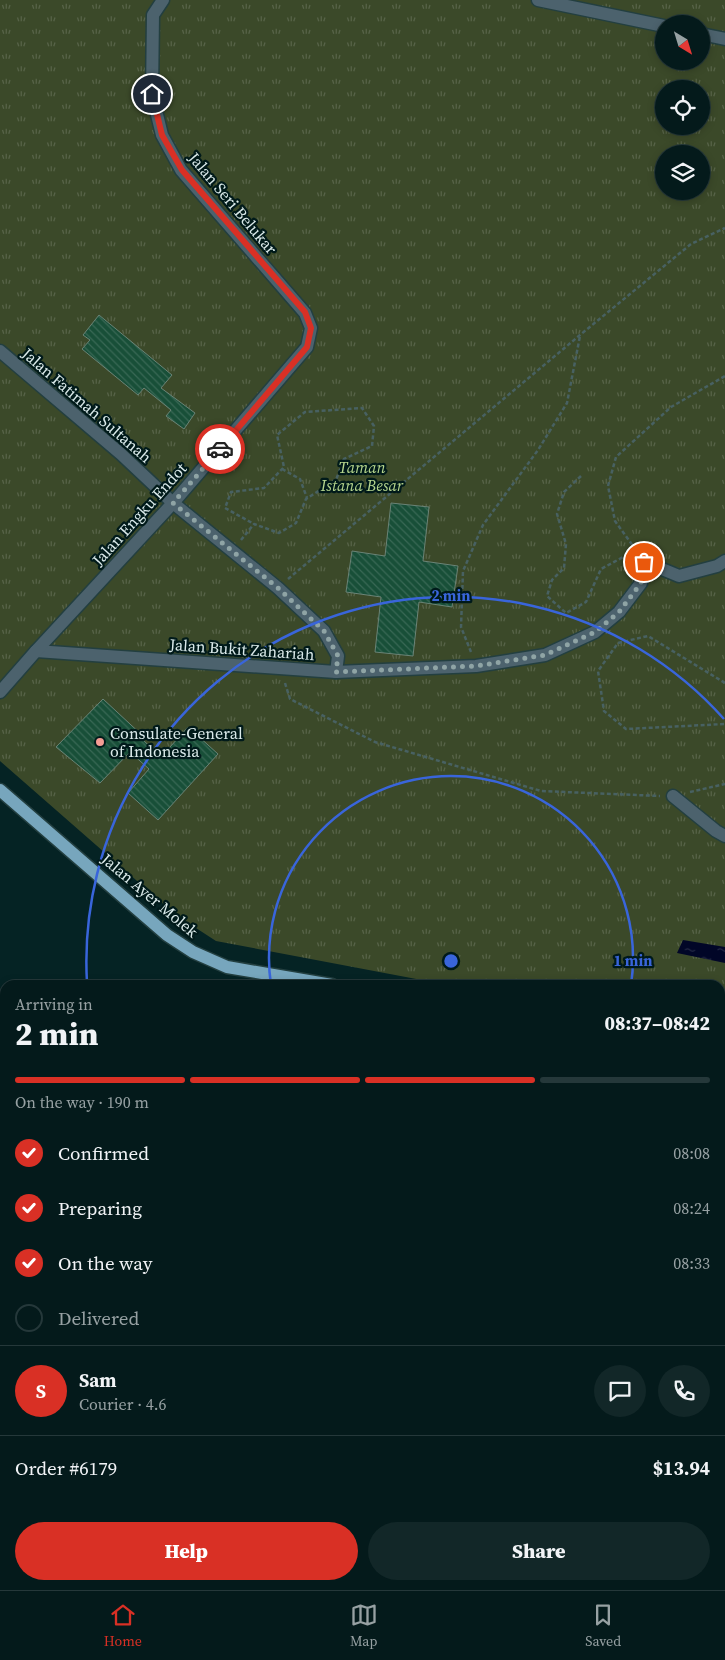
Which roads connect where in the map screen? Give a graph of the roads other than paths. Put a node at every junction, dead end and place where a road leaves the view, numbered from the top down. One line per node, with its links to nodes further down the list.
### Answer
1 (163, 0): 6 (street, Jalan Seri Belukar)
2 (538, 0): 3 (street)
3 (655, 24)
4 (710, 36): 5 (street)
5 (725, 39)
6 (311, 328): 8 (street, Jalan Engku Endot)
7 (0, 351): 8 (street, Jalan Fatimah Sultanah)
8 (173, 503): 10 (street, Jalan Engku Endot); 11 (street, Jalan Fatimah Sultanah)
9 (725, 561): 11 (street, Jalan Bukit Zahariah)
10 (36, 651): 11 (street, Jalan Bukit Zahariah); 12 (street, Jalan Engku Endot)
11 (336, 672)
12 (0, 692)
13 (0, 790): 16 (main road, Jalan Ayer Molek)
14 (673, 796): 15 (street)
15 (725, 836)
16 (303, 980)

